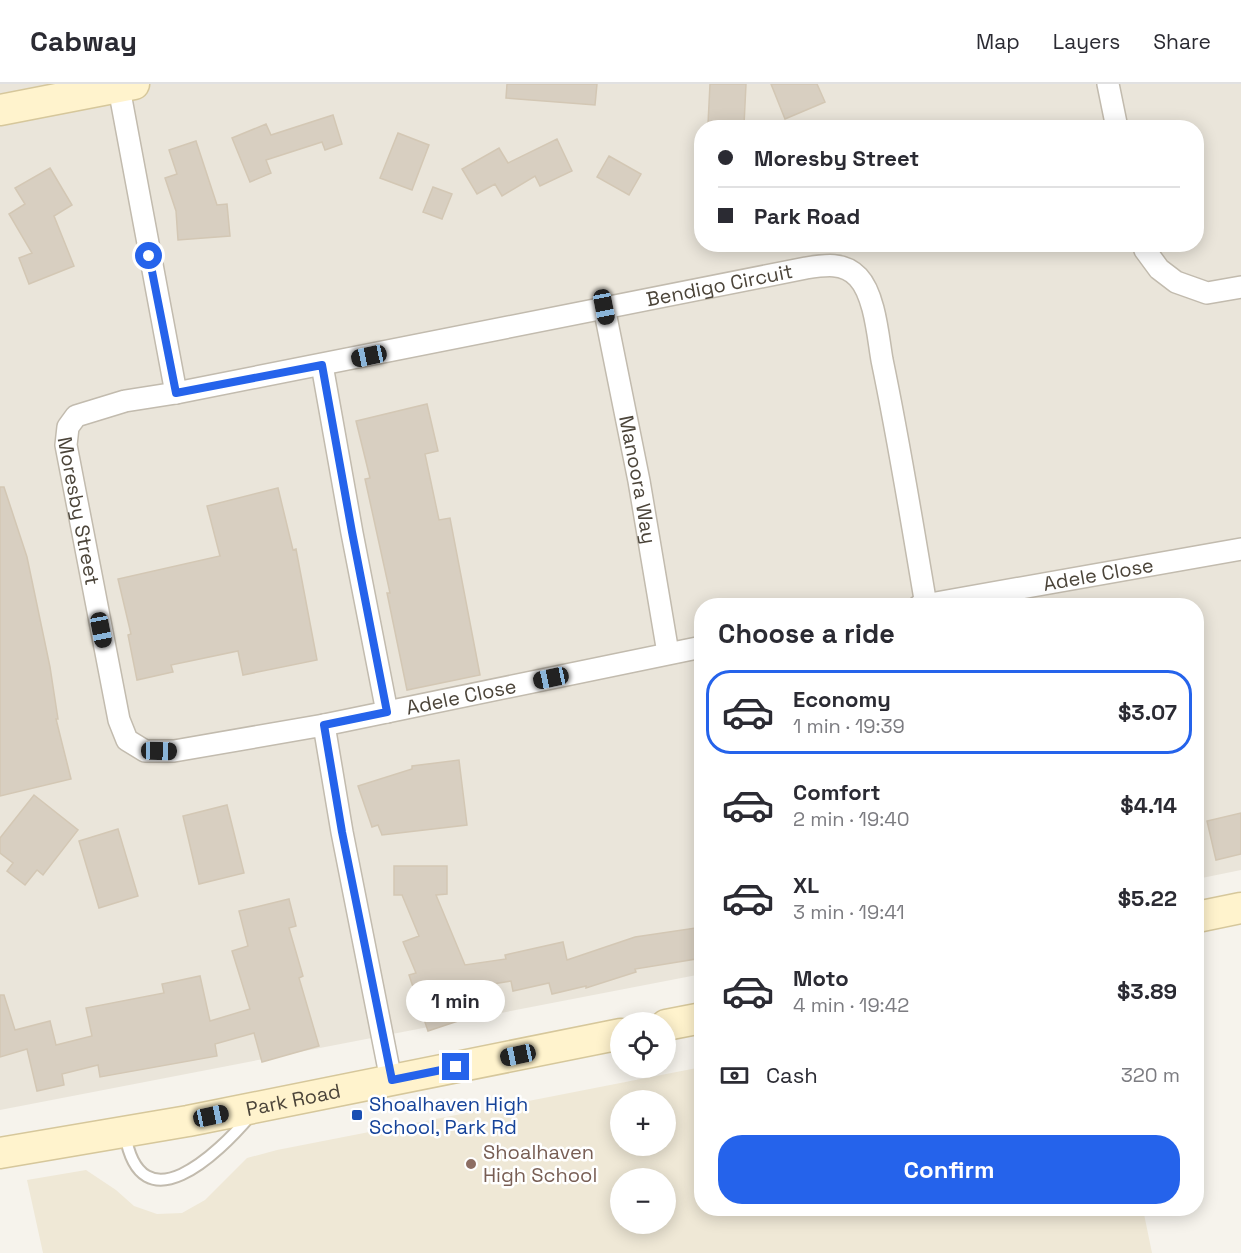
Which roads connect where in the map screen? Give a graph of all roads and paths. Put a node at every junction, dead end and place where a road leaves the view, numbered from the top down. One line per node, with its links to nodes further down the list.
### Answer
1 (1108, 84): 4 (street)
2 (126, 86): 3 (street); 9 (street)
3 (0, 110)
4 (1115, 120)
5 (1146, 252): 6 (street)
6 (1241, 286)
7 (604, 307): 8 (street, Bendigo Circuit); 11 (street, Bendigo Circuit); 14 (street, Manoora Way)
8 (322, 365): 9 (street, Bendigo Circuit); 15 (street)
9 (176, 393): 16 (street, Moresby Street)
10 (1241, 549): 12 (street, Adele Close)
11 (921, 598)
12 (962, 598)
13 (694, 648): 14 (street, Adele Close)
14 (668, 653): 15 (street, Adele Close)
15 (387, 712): 16 (street, Adele Close)
16 (324, 725): 22 (street)
17 (1241, 908): 18 (street)
18 (1204, 916)
19 (694, 1020): 20 (street)
20 (676, 1023)
21 (610, 1036): 22 (street, Park Road)
22 (392, 1080): 23 (street, Park Road)
23 (258, 1107): 24 (street, Park Road); 24 (lane)
24 (125, 1132): 25 (street, Park Road)
25 (0, 1153)

